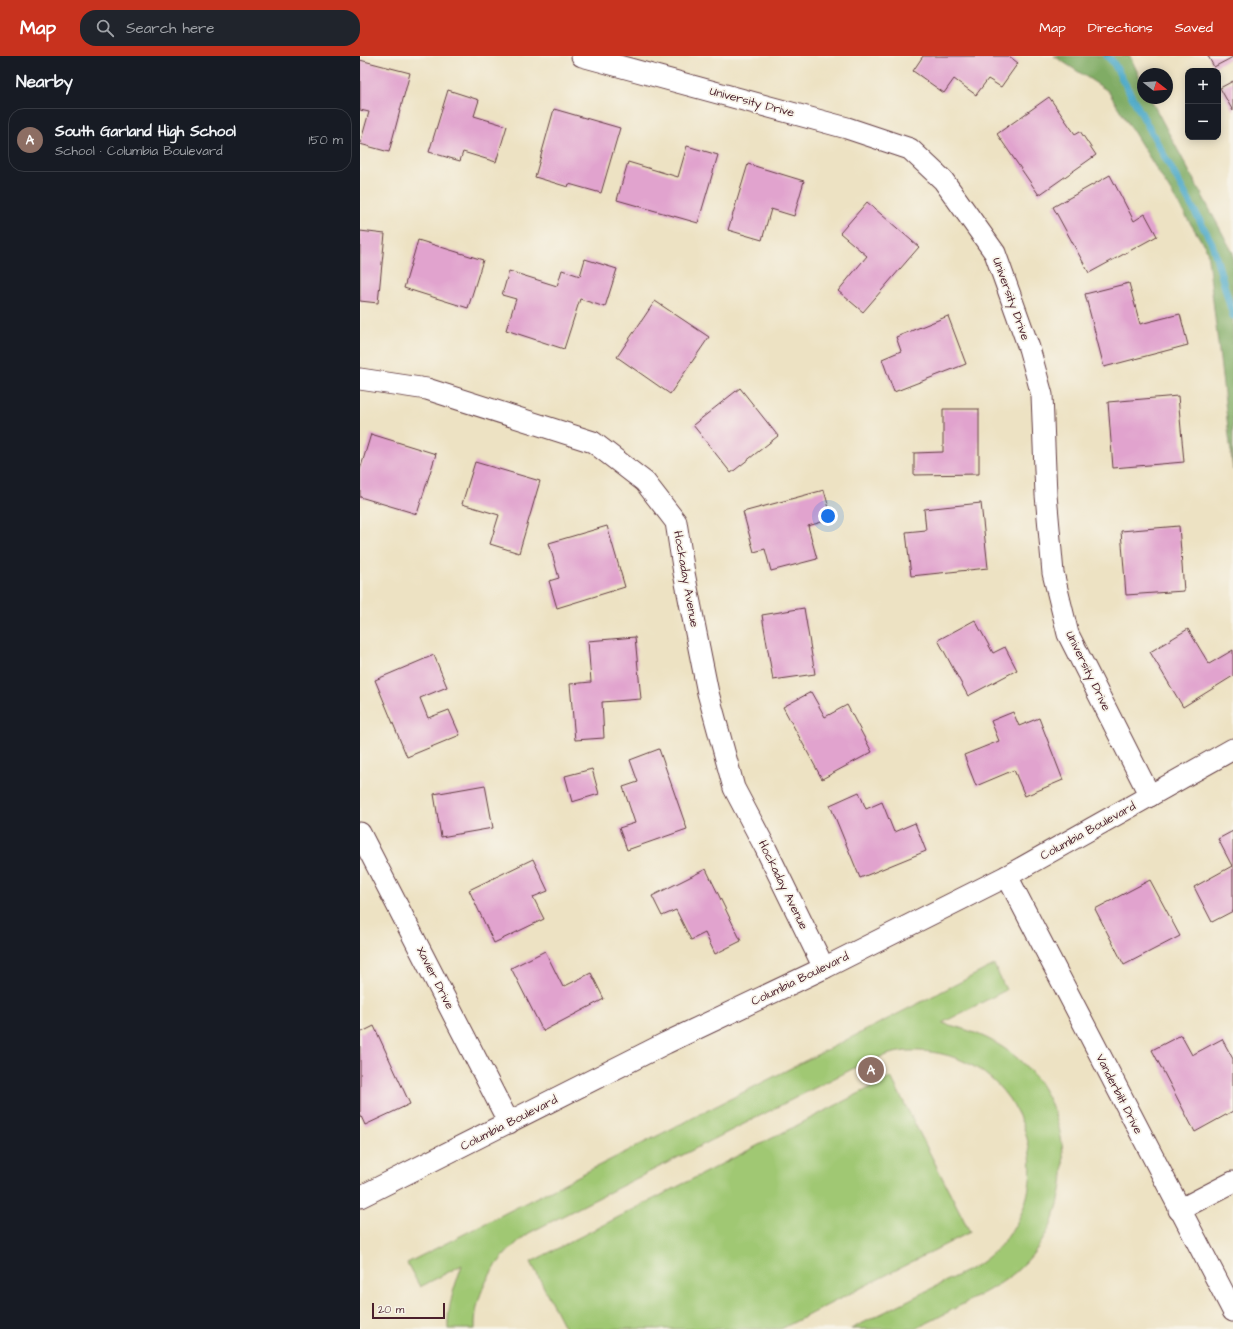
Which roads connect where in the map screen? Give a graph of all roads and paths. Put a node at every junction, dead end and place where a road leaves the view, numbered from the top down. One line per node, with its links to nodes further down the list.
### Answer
1 (582, 56): 4 (street, University Drive)
2 (360, 379): 7 (street, Hockaday Avenue)
3 (1233, 749): 4 (street, Columbia Boulevard)
4 (1150, 796): 6 (street, Columbia Boulevard)
5 (360, 833): 8 (street, Xavier Drive)
6 (1007, 876): 7 (street, Columbia Boulevard); 11 (street, Vanderbilt Drive)
7 (824, 968): 8 (street, Columbia Boulevard)
8 (509, 1123): 10 (street, Columbia Boulevard)
9 (1233, 1182): 11 (street)
10 (360, 1197)
11 (1179, 1210): 12 (street, Vanderbilt Drive)
12 (1233, 1311)

